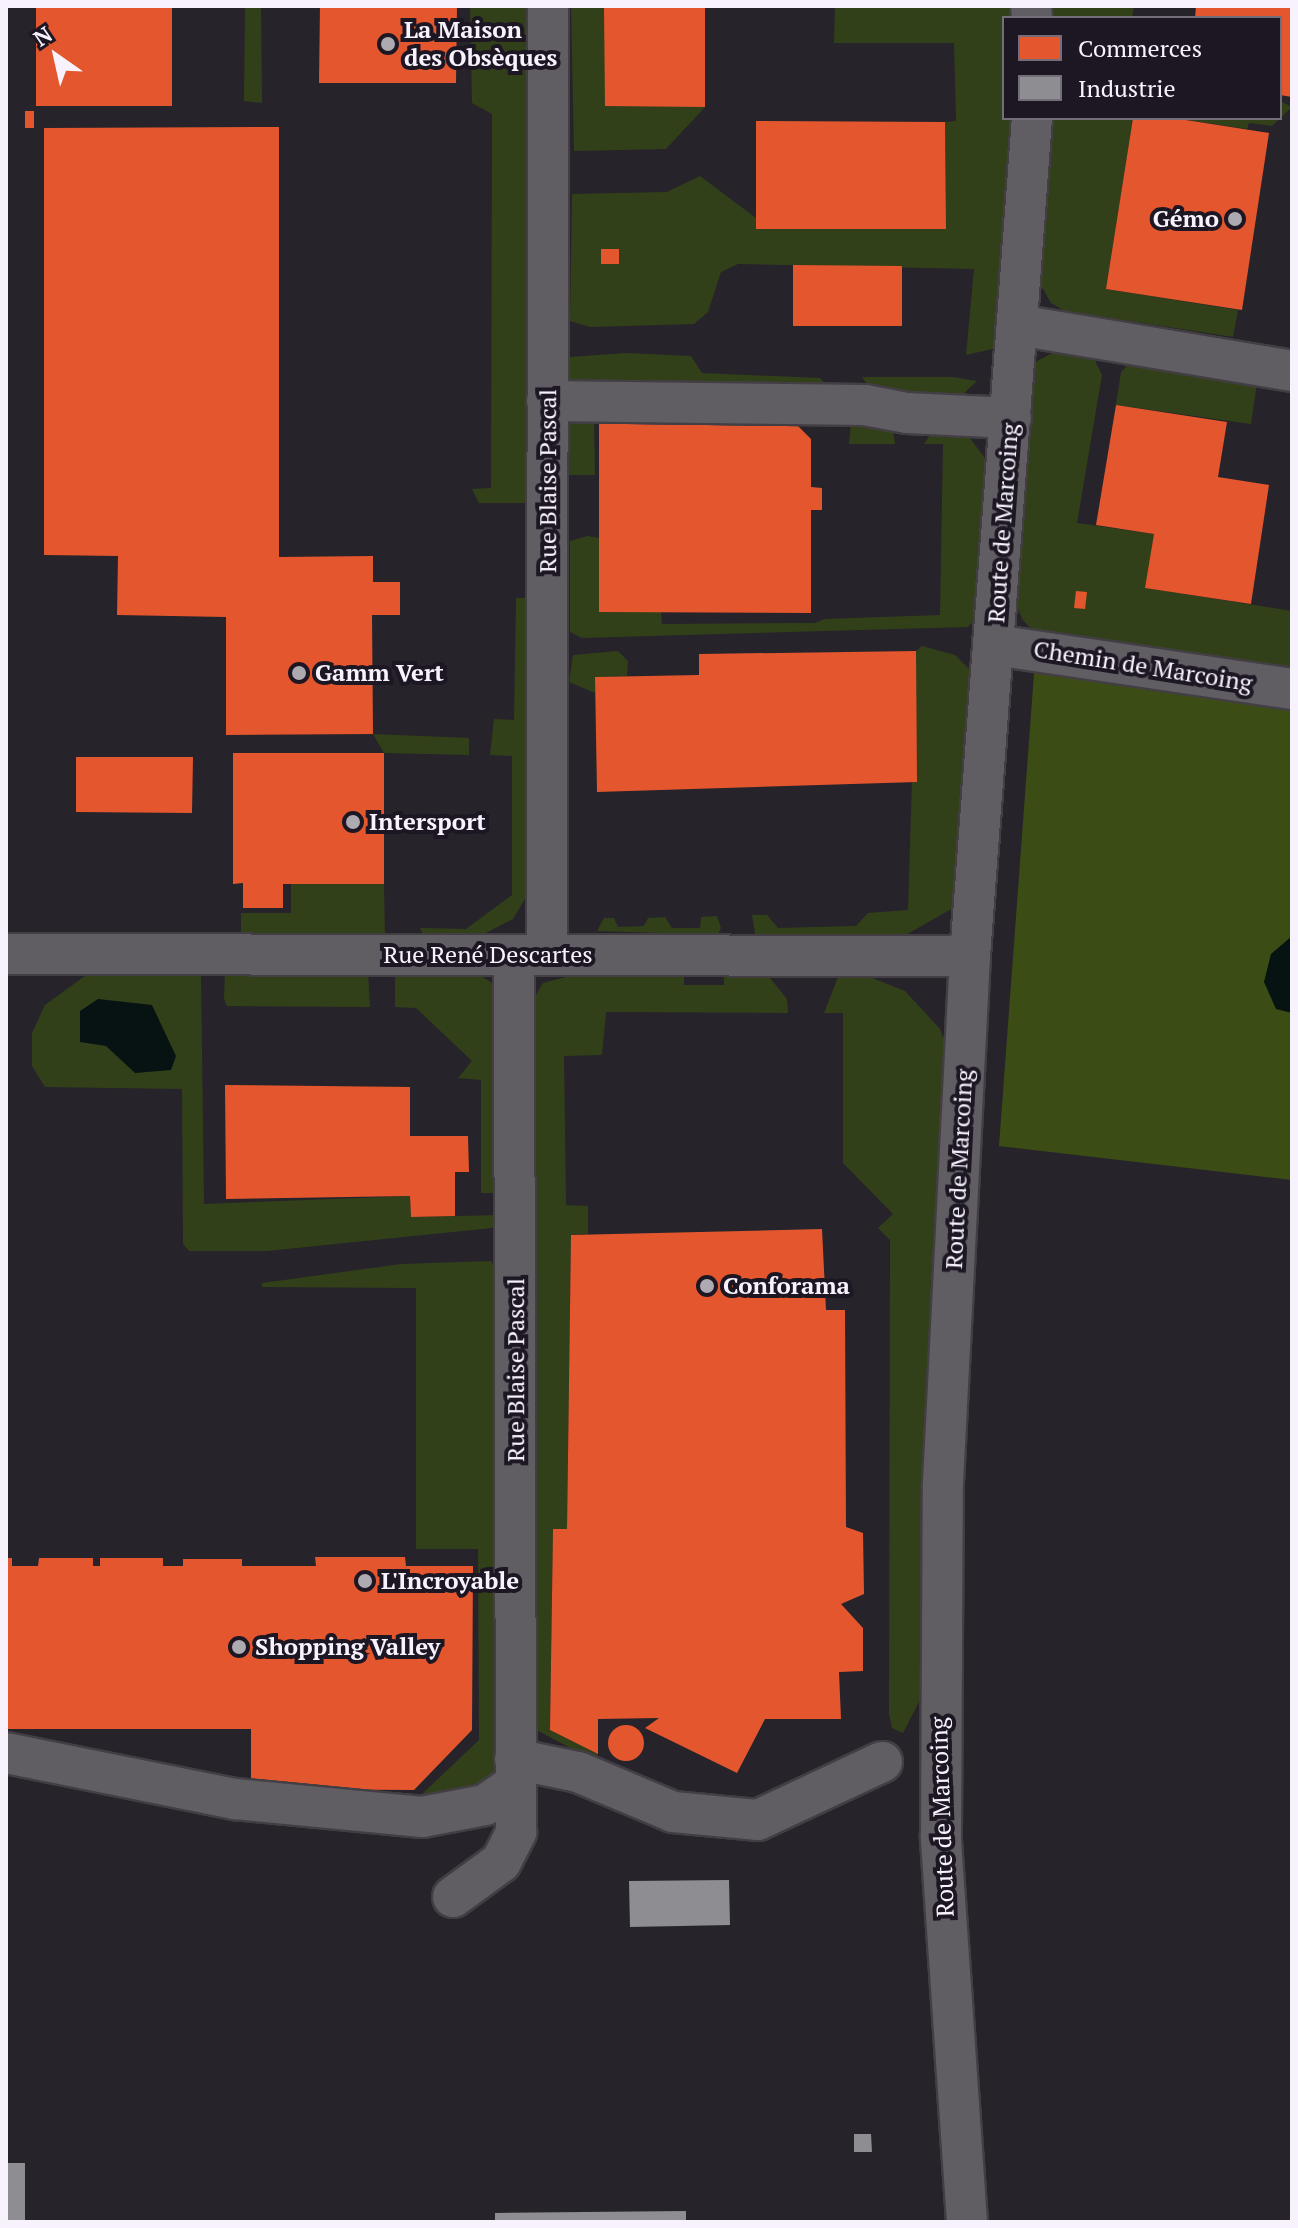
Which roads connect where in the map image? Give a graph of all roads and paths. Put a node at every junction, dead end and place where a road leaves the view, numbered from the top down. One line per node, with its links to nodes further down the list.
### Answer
1 (548, 6): 5 (street, Rue Blaise Pascal)
2 (1032, 120): 3 (street, Route de Marcoing)
3 (1018, 325): 4 (street); 6 (street, Route de Marcoing)
4 (1292, 371)
5 (547, 401): 6 (street); 10 (street, Rue Blaise Pascal)
6 (1011, 418): 7 (street, Route de Marcoing)
7 (994, 645): 8 (street, Chemin de Marcoing); 11 (street, Route de Marcoing)
8 (1292, 689)
9 (6, 954): 10 (street, Rue René Descartes)
10 (531, 955): 11 (street, Rue René Descartes); 14 (street, Rue Blaise Pascal)
11 (970, 956): 16 (street, Route de Marcoing)
12 (6, 1753): 14 (street)
13 (882, 1762): 14 (street)
14 (515, 1772): 15 (street, Rue Blaise Pascal)
15 (453, 1897)
16 (967, 2222)

